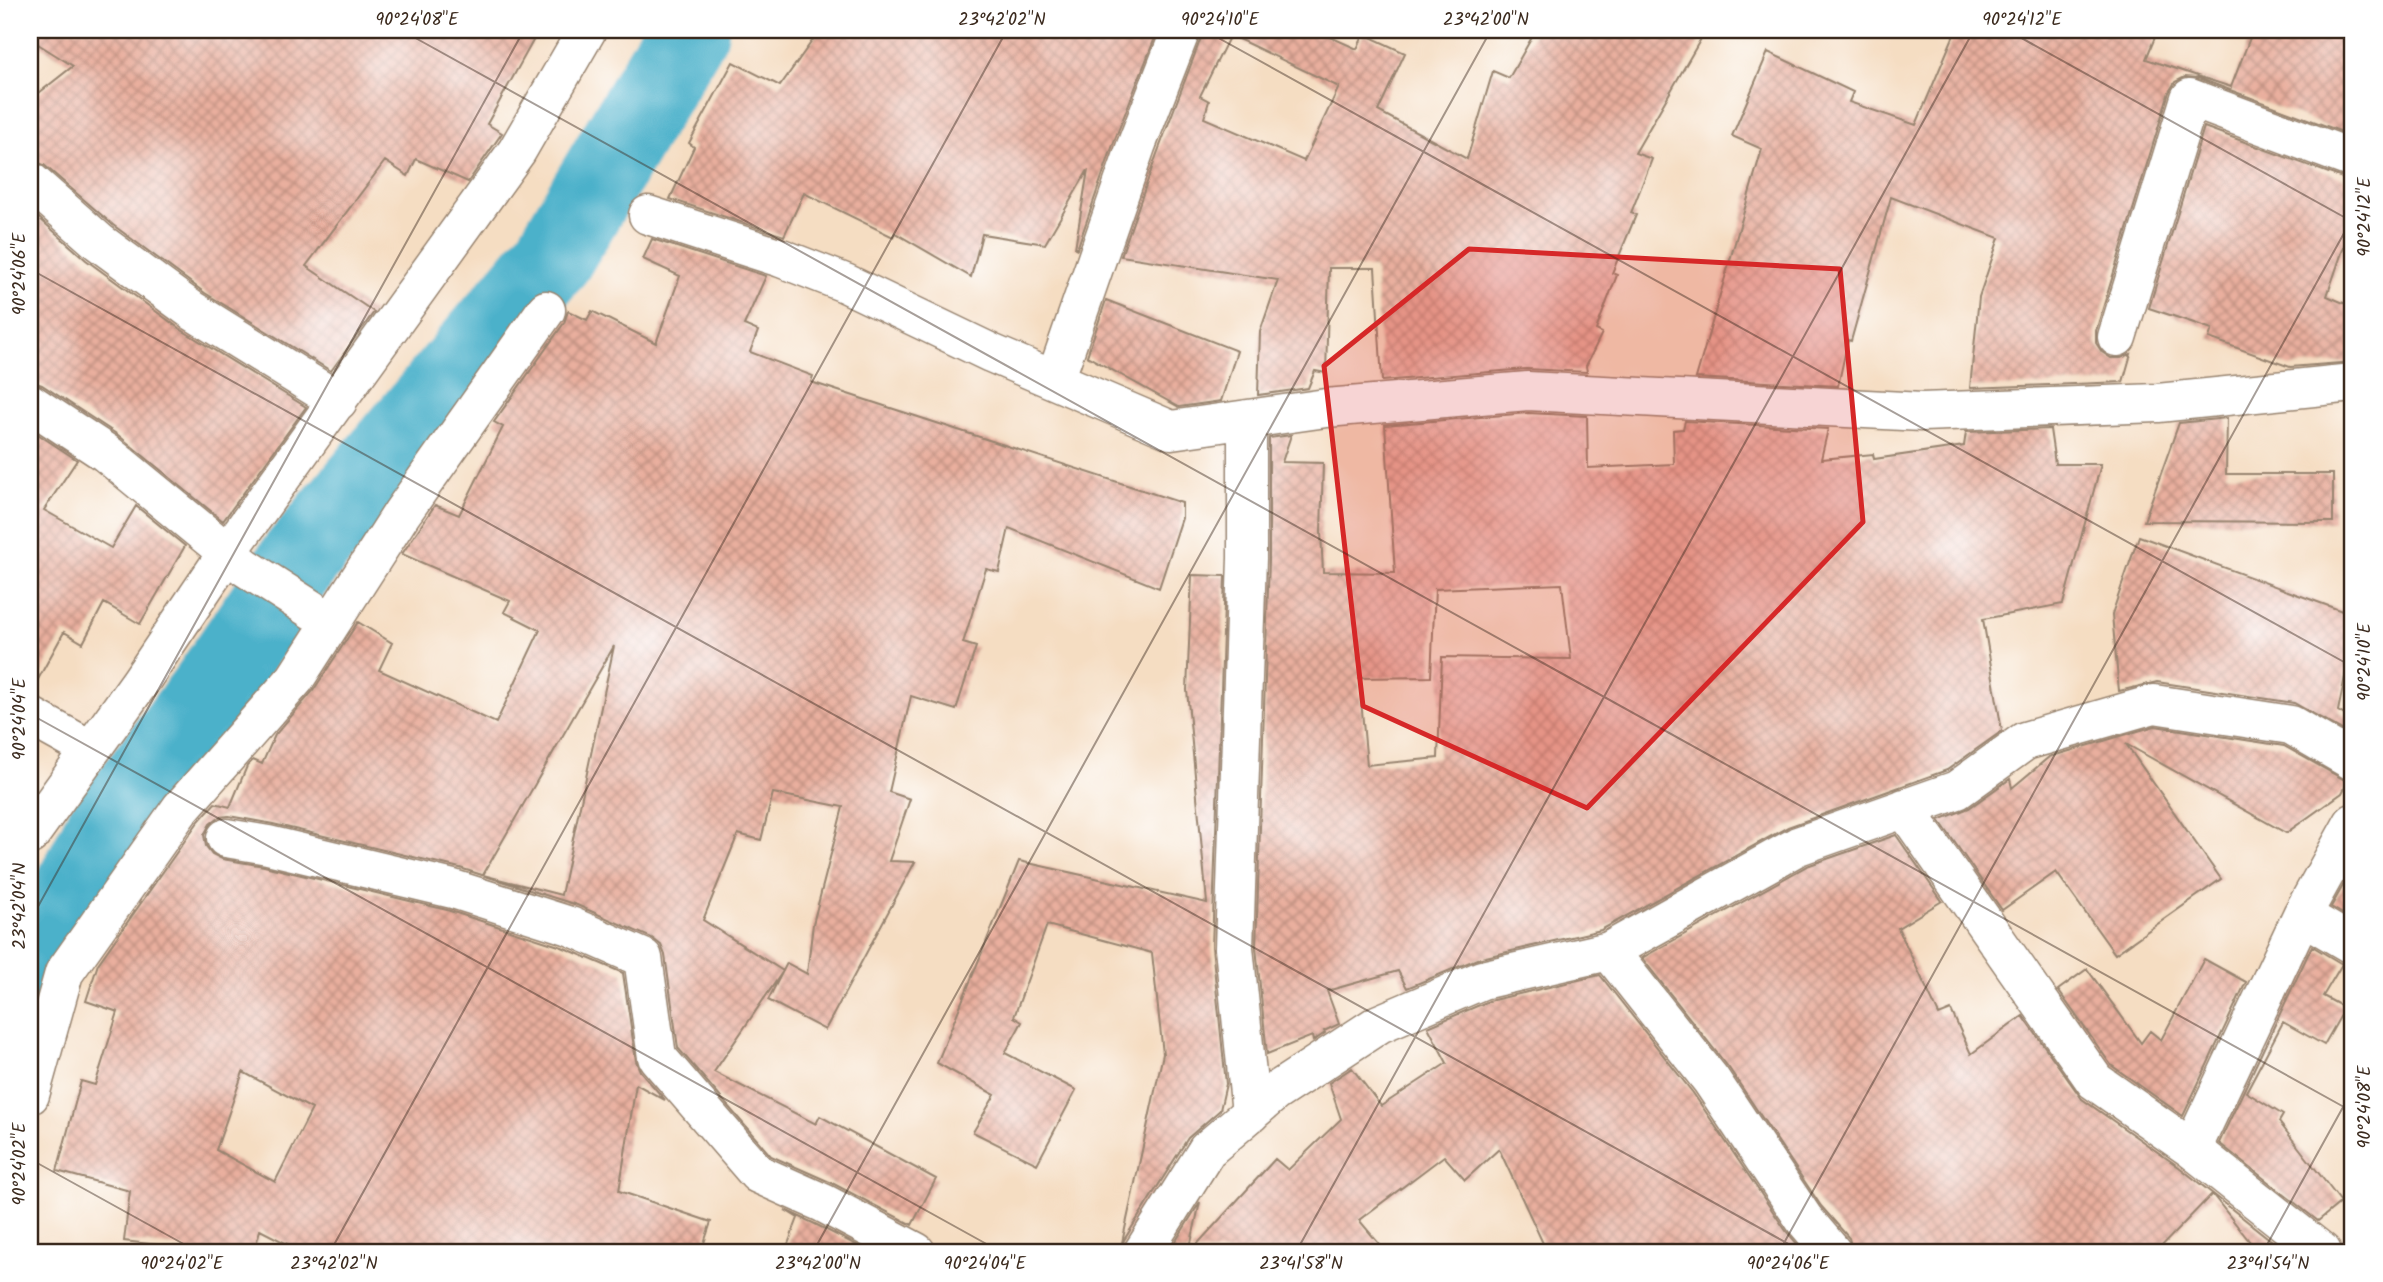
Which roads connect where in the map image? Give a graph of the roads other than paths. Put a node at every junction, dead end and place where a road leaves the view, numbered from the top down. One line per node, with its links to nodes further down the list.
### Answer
1 (587, 30): 10 (street)
2 (1181, 30): 8 (street)
3 (2353, 159): 7 (street)
4 (30, 181): 10 (street)
5 (648, 215): 8 (street)
6 (545, 310): 14 (street)
7 (2117, 337)
8 (1055, 380): 12 (street)
9 (2353, 383): 12 (street)
10 (338, 401): 13 (street)
11 (30, 403): 13 (street)
12 (1247, 419): 26 (street)
13 (236, 560): 14 (street); 16 (street)
14 (321, 616): 25 (street)
15 (30, 716): 16 (street)
16 (91, 750): 20 (street)
17 (2353, 761): 18 (street)
18 (1904, 808): 24 (street); 27 (street)
19 (2353, 823): 22 (street)
20 (30, 835)
21 (226, 838): 28 (street)
22 (2302, 915): 23 (street); 27 (street)
23 (2353, 945)
24 (1609, 951): 26 (street); 30 (street)
25 (30, 1095)
26 (1251, 1112): 29 (street)
27 (2193, 1149): 31 (street)
28 (916, 1252)
29 (1143, 1252)
30 (1832, 1252)
31 (2322, 1252)

